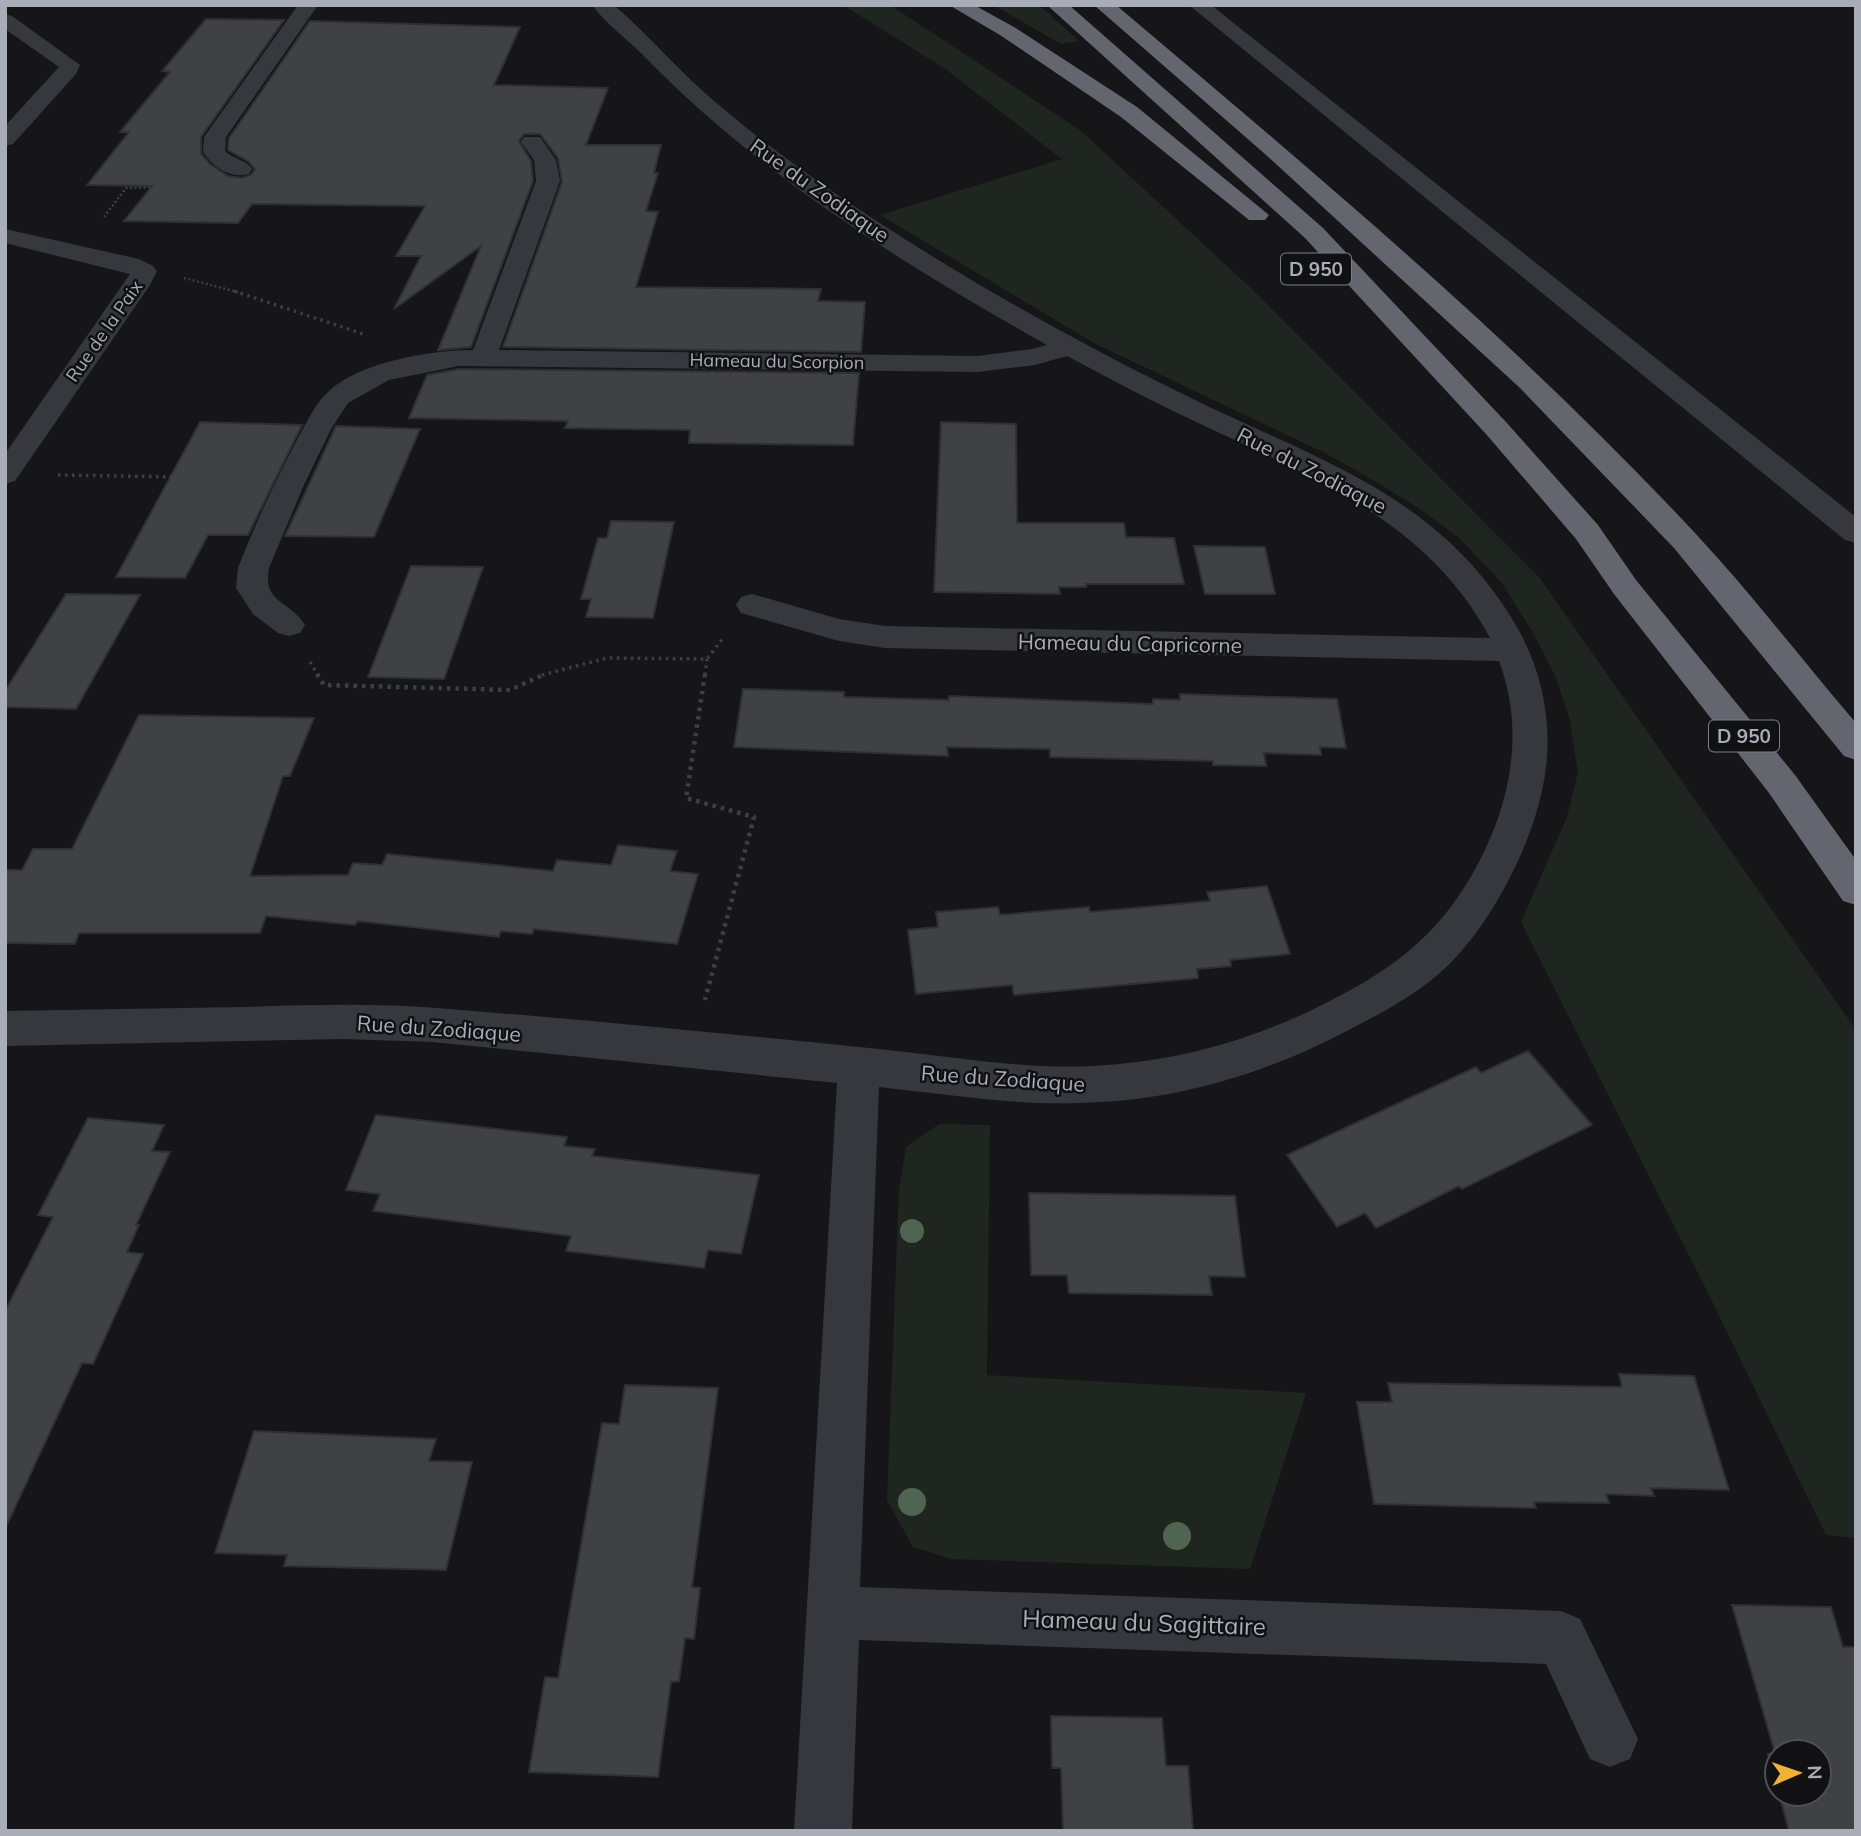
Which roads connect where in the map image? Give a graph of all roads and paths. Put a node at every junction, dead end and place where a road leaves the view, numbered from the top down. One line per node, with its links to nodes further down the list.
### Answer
1 (308, 5): 10 (street)
2 (602, 5): 15 (street, Rue du Zodiaque)
3 (959, 5): 21 (highway, D 950)
4 (1057, 5): 21 (highway)
5 (1105, 5): 26 (highway, D 950)
6 (1199, 5): 20 (street)
7 (5, 20): 8 (street)
8 (5, 139)
9 (532, 142): 16 (street)
10 (218, 159): 11 (street); 13 (path)
11 (241, 169)
12 (5, 236): 13 (street, Rue de la Paix)
13 (75, 251): 14 (street, Rue de la Paix)
14 (143, 276): 17 (path); 18 (street, Rue de la Paix)
15 (1069, 346): 16 (street, Hameau du Scorpion); 24 (street, Rue du Zodiaque)
16 (483, 358): 17 (street, Hameau du Scorpion)
17 (435, 361): 19 (street, Hameau du Scorpion)
18 (6, 474): 19 (path)
19 (292, 479): 23 (street, Hameau du Scorpion)
20 (1856, 533)
21 (1625, 587): 27 (highway, D 950)
22 (752, 605): 24 (street, Hameau du Capricorne); 25 (path)
23 (289, 625): 25 (path)
24 (1512, 650): 30 (street, Rue du Zodiaque)
25 (706, 659): 29 (path)
26 (1856, 747)
27 (1856, 890)
28 (5, 1029): 29 (street, Rue du Zodiaque)
29 (691, 1050): 30 (street, Rue du Zodiaque)
30 (859, 1065): 31 (street)
31 (832, 1614): 32 (street, Hameau du Sagittaire); 33 (street)
32 (1610, 1739)
33 (822, 1831)

